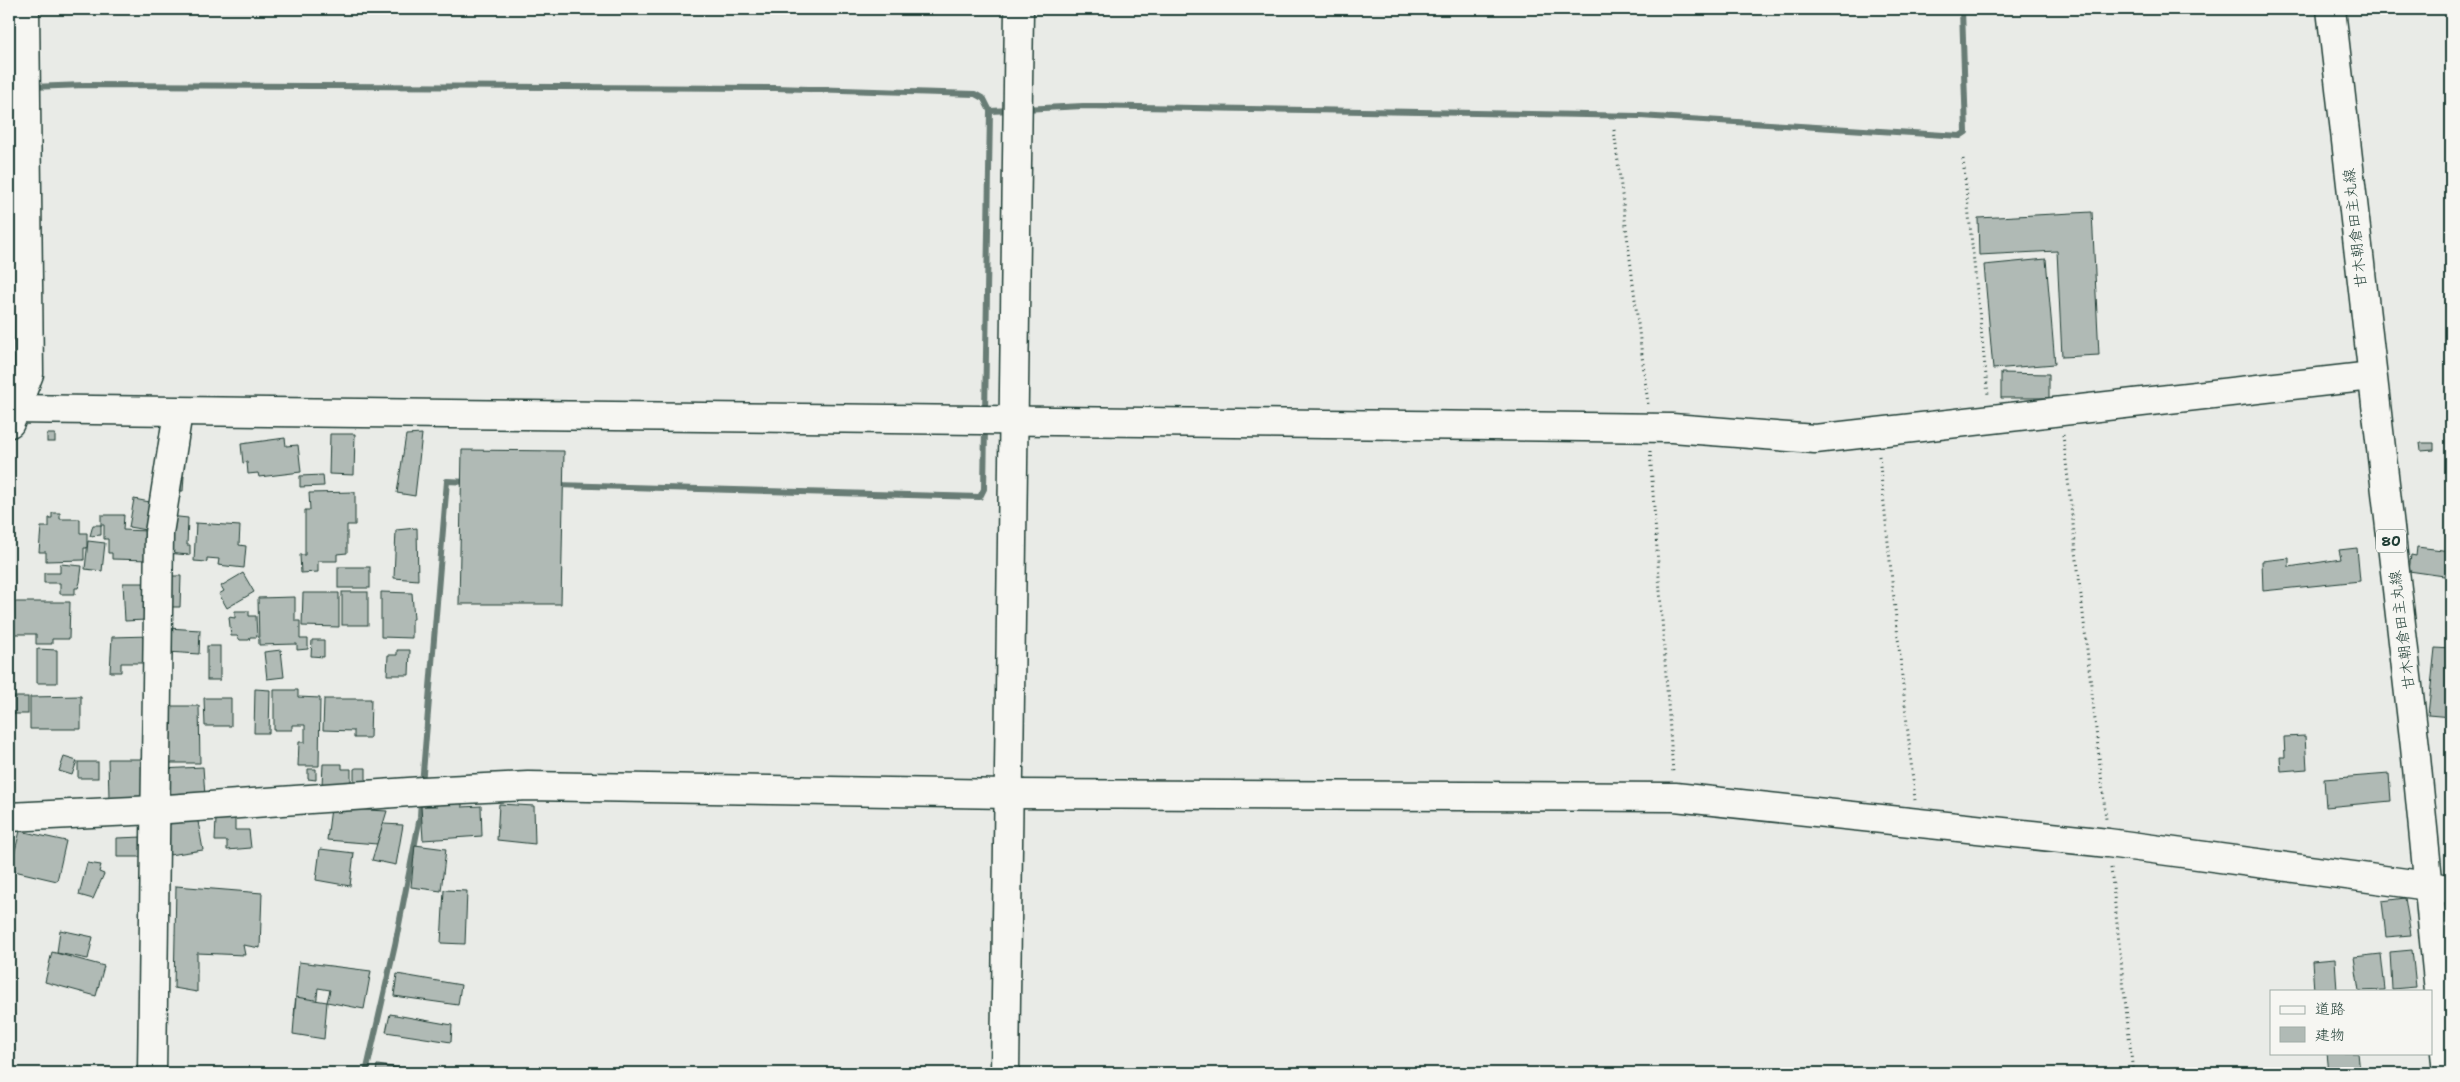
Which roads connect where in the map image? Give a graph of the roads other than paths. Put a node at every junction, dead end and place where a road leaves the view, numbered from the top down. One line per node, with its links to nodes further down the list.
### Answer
1 (25, 9): 6 (street)
2 (1019, 9): 7 (street)
3 (2331, 9): 4 (street, 甘木朝倉田主丸線 / 80)
4 (2372, 376): 7 (street); 11 (street, 甘木朝倉田主丸線 / 80)
5 (178, 412): 6 (street); 7 (street); 9 (street)
6 (11, 415)
7 (1013, 421): 8 (street)
8 (1008, 794): 9 (street); 11 (street); 13 (street)
9 (154, 810): 10 (street); 12 (street)
10 (9, 817)
11 (2440, 888): 14 (street, 甘木朝倉田主丸線 / 80)
12 (152, 1073)
13 (1004, 1073)
14 (2447, 1073)

